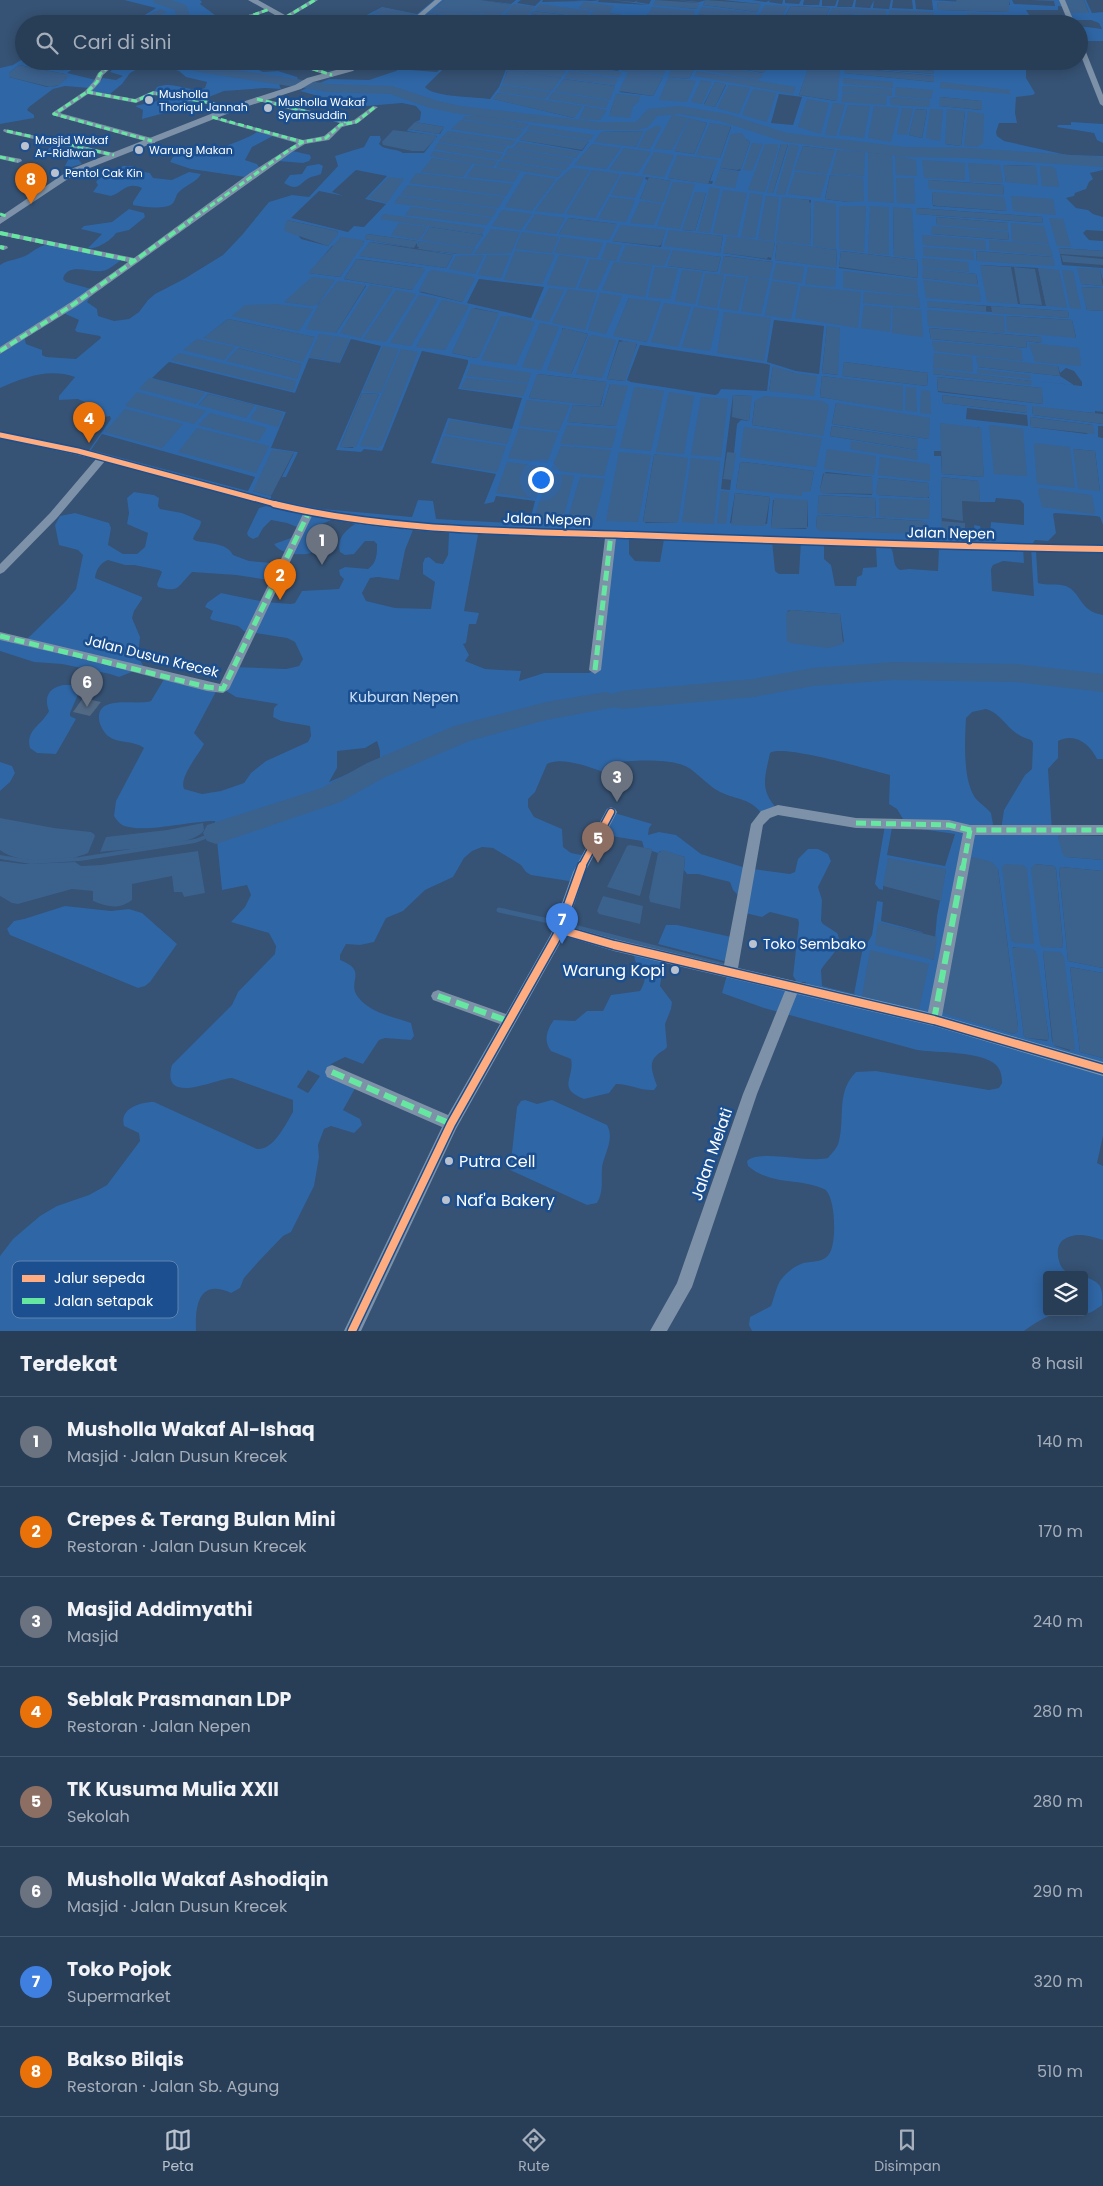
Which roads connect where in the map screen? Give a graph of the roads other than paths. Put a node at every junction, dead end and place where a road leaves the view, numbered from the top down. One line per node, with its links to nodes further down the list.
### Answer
1 (252, 0): 5 (street)
2 (315, 0): 8 (street)
3 (439, 0): 9 (street)
4 (1062, 0): 10 (street)
5 (270, 9): 6 (street); 7 (street)
6 (253, 15)
7 (282, 15)
8 (289, 15)
9 (421, 15)
10 (1068, 15)
11 (1088, 60): 16 (street)
12 (105, 70): 17 (street)
13 (316, 70): 15 (street)
14 (344, 70): 15 (street)
15 (332, 75): 18 (street)
16 (1099, 83): 19 (street)
17 (87, 92): 21 (street); 25 (street)
18 (257, 99): 21 (street); 23 (street)
19 (1103, 104)
20 (375, 107): 23 (street)
21 (232, 109): 22 (street)
22 (212, 117): 25 (street); 26 (street)
23 (351, 123): 26 (street)
24 (7, 131): 27 (street)
25 (152, 142): 27 (street)
26 (303, 142): 32 (street)
27 (114, 155): 30 (street)
28 (0, 157): 29 (street)
29 (18, 161)
30 (2, 217)
31 (0, 233): 32 (street)
32 (135, 261): 33 (street)
33 (0, 351)
34 (0, 435): 35 (street, Jalan Nepen)
35 (103, 457): 36 (street, Jalan Nepen); 39 (street)
36 (309, 512): 37 (street, Jalan Nepen); 40 (street, Jalan Dusun Krecek)
37 (611, 534): 38 (street, Jalan Nepen); 41 (street)
38 (1103, 549)
39 (0, 570)
40 (0, 636)
41 (595, 670)
42 (611, 812): 45 (street)
43 (970, 830): 44 (street); 46 (street); 49 (street)
44 (1103, 830)
45 (558, 929): 46 (street); 50 (street)
46 (730, 972): 47 (street)
47 (793, 988): 49 (street); 55 (street, Jalan Melati)
48 (438, 996): 50 (street)
49 (934, 1020): 51 (street)
50 (508, 1021): 53 (street)
51 (1103, 1069)
52 (332, 1072): 53 (street)
53 (451, 1124): 54 (street)
54 (352, 1331)
55 (658, 1331)

